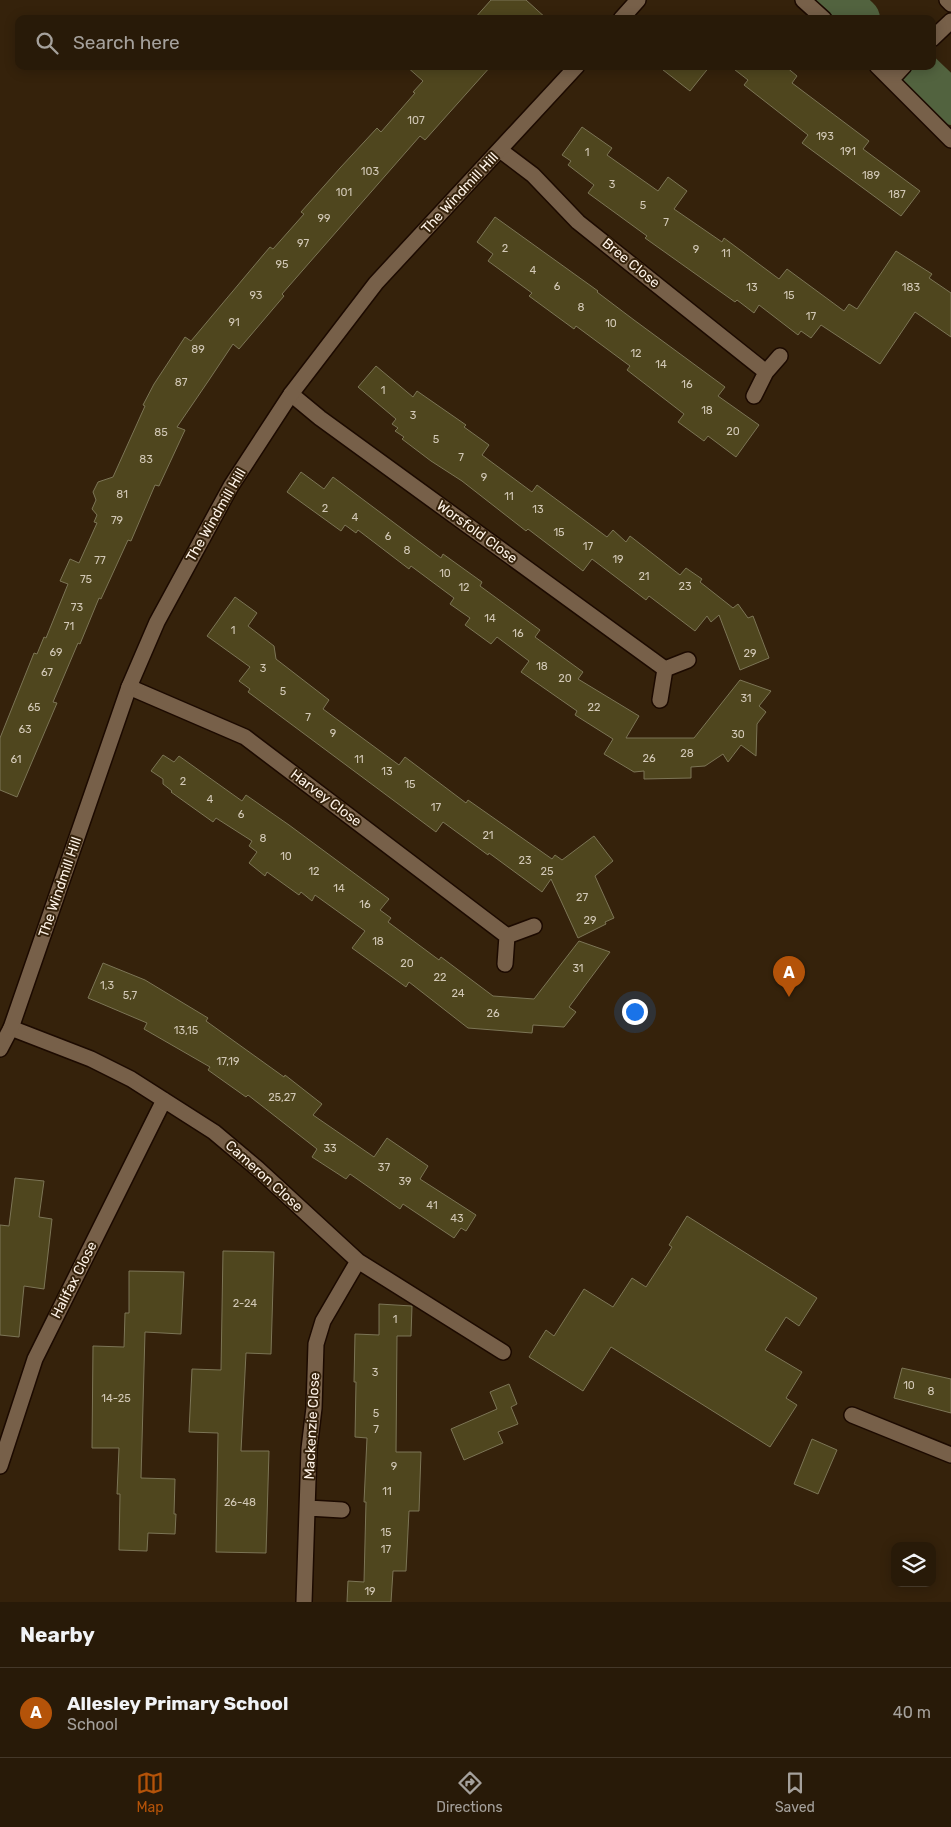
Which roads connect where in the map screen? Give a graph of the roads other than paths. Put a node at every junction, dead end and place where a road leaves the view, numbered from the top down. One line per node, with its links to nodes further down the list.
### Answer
1 (638, 0): 5 (street)
2 (803, 0): 6 (street)
3 (947, 0): 4 (street)
4 (951, 4)
5 (625, 15)
6 (820, 15)
7 (951, 21): 8 (street)
8 (936, 35)
9 (573, 70): 12 (street, The Windmill Hill)
10 (898, 72): 11 (street)
11 (951, 140)
12 (500, 150): 14 (street, Bree Close); 15 (street, The Windmill Hill)
13 (780, 356): 14 (street)
14 (766, 372): 16 (street)
15 (290, 394): 18 (street, Worsfold Close); 19 (street, The Windmill Hill)
16 (754, 396)
17 (688, 660): 18 (street)
18 (665, 669): 20 (street)
19 (129, 687): 22 (street, Harvey Close); 24 (street, The Windmill Hill)
20 (660, 700)
21 (534, 926): 22 (street)
22 (506, 936): 23 (street)
23 (505, 964)
24 (11, 1028): 25 (street, The Windmill Hill); 26 (street, Cameron Close)
25 (0, 1049)
26 (164, 1100): 27 (street, Cameron Close); 31 (street, Halifax Close)
27 (358, 1261): 28 (street, Cameron Close); 32 (street, Mackenzie Close)
28 (502, 1352)
29 (852, 1415): 30 (street)
30 (951, 1456)
31 (0, 1466)
32 (308, 1508): 33 (street); 34 (street, Mackenzie Close)
33 (342, 1510)
34 (304, 1602)

